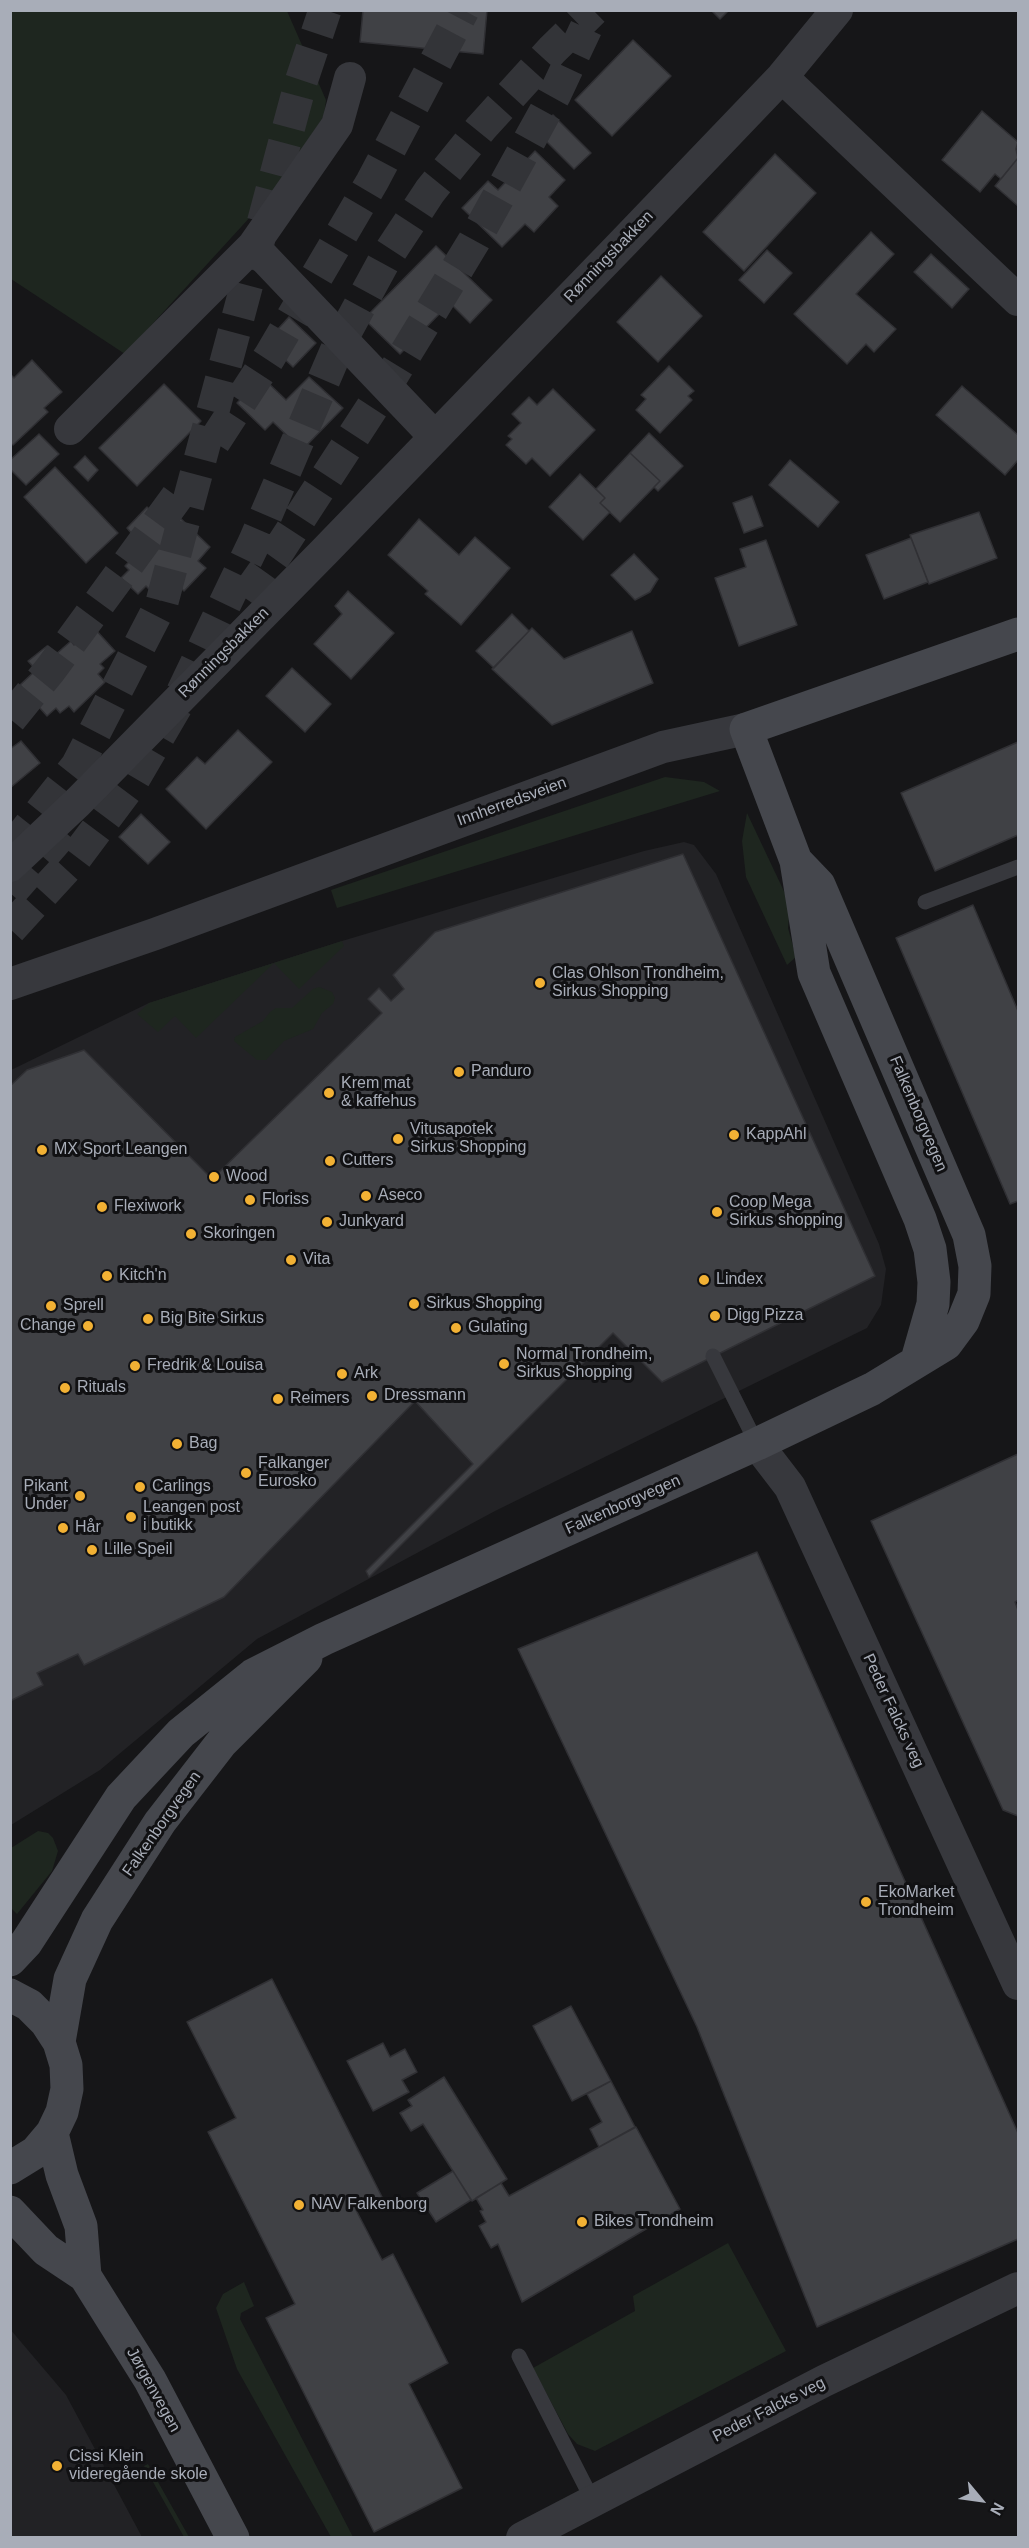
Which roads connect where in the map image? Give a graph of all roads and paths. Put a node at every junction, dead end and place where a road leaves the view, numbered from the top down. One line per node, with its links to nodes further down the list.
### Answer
1 (837, 10): 2 (street, Rønningsbakken)
2 (782, 77): 5 (street); 7 (street, Rønningsbakken)
3 (350, 78): 4 (street)
4 (253, 246): 6 (street); 7 (street)
5 (1018, 300)
6 (70, 429)
7 (435, 437): 11 (street, Rønningsbakken)
8 (1018, 634): 9 (main road, Innherredsveien)
9 (746, 729): 10 (main road, Falkenborgvegen); 14 (street, Innherredsveien)
10 (796, 861): 16 (main road, Falkenborgvegen); 16 (main road, Falkenborgvegen)
11 (10, 866)
12 (1018, 867): 13 (lane)
13 (925, 902)
14 (10, 984)
15 (713, 1356): 17 (lane)
16 (917, 1360): 17 (main road, Falkenborgvegen)
17 (757, 1444): 18 (main road, Falkenborgvegen); 20 (street, Peder Falcks veg)
18 (324, 1640): 19 (main road, Falkenborgvegen); 22 (main road, Falkenborgvegen)
19 (10, 1960)
20 (1018, 1984)
21 (10, 1995): 22 (main road)
22 (58, 2042): 23 (main road)
23 (52, 2133): 24 (main road); 26 (main road, Jørgenvegen)
24 (10, 2168)
25 (10, 2212): 26 (main road, Jørgenvegen)
26 (85, 2276): 30 (main road, Jørgenvegen)
27 (1018, 2288): 29 (street, Peder Falcks veg)
28 (519, 2356): 29 (lane)
29 (593, 2501): 31 (street, Peder Falcks veg)
30 (233, 2538)
31 (522, 2538)

